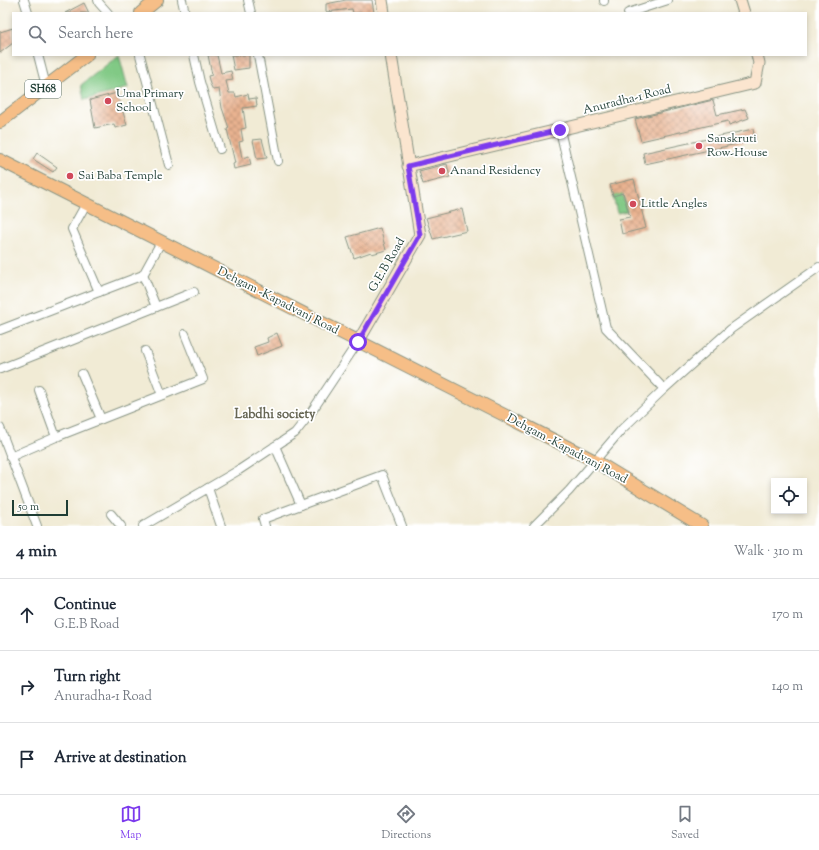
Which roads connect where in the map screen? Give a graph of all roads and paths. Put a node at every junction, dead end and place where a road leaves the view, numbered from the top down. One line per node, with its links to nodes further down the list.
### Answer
1 (24, 0): 10 (street)
2 (98, 0): 11 (street)
3 (157, 0): 12 (main road)
4 (182, 0): 13 (street)
5 (248, 0): 14 (street)
6 (382, 0): 15 (street)
7 (668, 0): 9 (street)
8 (740, 0): 17 (street)
9 (651, 3): 16 (street)
10 (28, 12)
11 (107, 12)
12 (142, 12)
13 (185, 12)
14 (251, 12)
15 (384, 12)
16 (630, 12)
17 (744, 12)
18 (38, 56): 25 (street)
19 (86, 56): 25 (main road, SH68)
20 (140, 56): 31 (street)
21 (194, 56): 28 (street)
22 (258, 56): 30 (street)
23 (391, 56): 32 (street, G.E.B Road)
24 (756, 56): 27 (street, Anuradha-1 Road)
25 (46, 86): 26 (main road, SH68)
26 (0, 122)
27 (560, 130): 32 (street, Anuradha-1 Road); 46 (street)
28 (220, 149)
29 (0, 160): 33 (main road, Dehgam -Kapadvanj Road)
30 (278, 161)
31 (169, 165)
32 (408, 166): 42 (street, G.E.B Road)
33 (86, 204): 34 (main road, Dehgam -Kapadvanj Road); 37 (street)
34 (161, 242): 36 (street); 42 (main road, Dehgam -Kapadvanj Road)
35 (819, 267): 46 (street)
36 (143, 275): 37 (street); 39 (street)
37 (99, 292): 40 (street)
38 (194, 292): 39 (street)
39 (156, 307): 44 (street)
40 (0, 330)
41 (185, 334): 48 (street)
42 (358, 342): 52 (street); 54 (main road, Dehgam -Kapadvanj Road)
43 (145, 351): 48 (street)
44 (0, 368)
45 (82, 374): 49 (street)
46 (664, 389): 54 (street)
47 (39, 390): 51 (street)
48 (162, 396): 49 (street)
49 (101, 419): 51 (street)
50 (0, 428): 53 (street)
51 (56, 437): 53 (street)
52 (275, 446): 55 (street); 56 (street)
53 (10, 457): 58 (street)
54 (595, 461): 64 (street); 65 (main road, Dehgam -Kapadvanj Road)
55 (208, 488): 60 (street); 61 (street)
56 (301, 505): 62 (street); 63 (street)
57 (111, 514): 59 (street)
58 (37, 526)
59 (121, 526)
60 (143, 526)
61 (221, 526)
62 (265, 526)
63 (402, 526)
64 (534, 526)
65 (702, 526)

